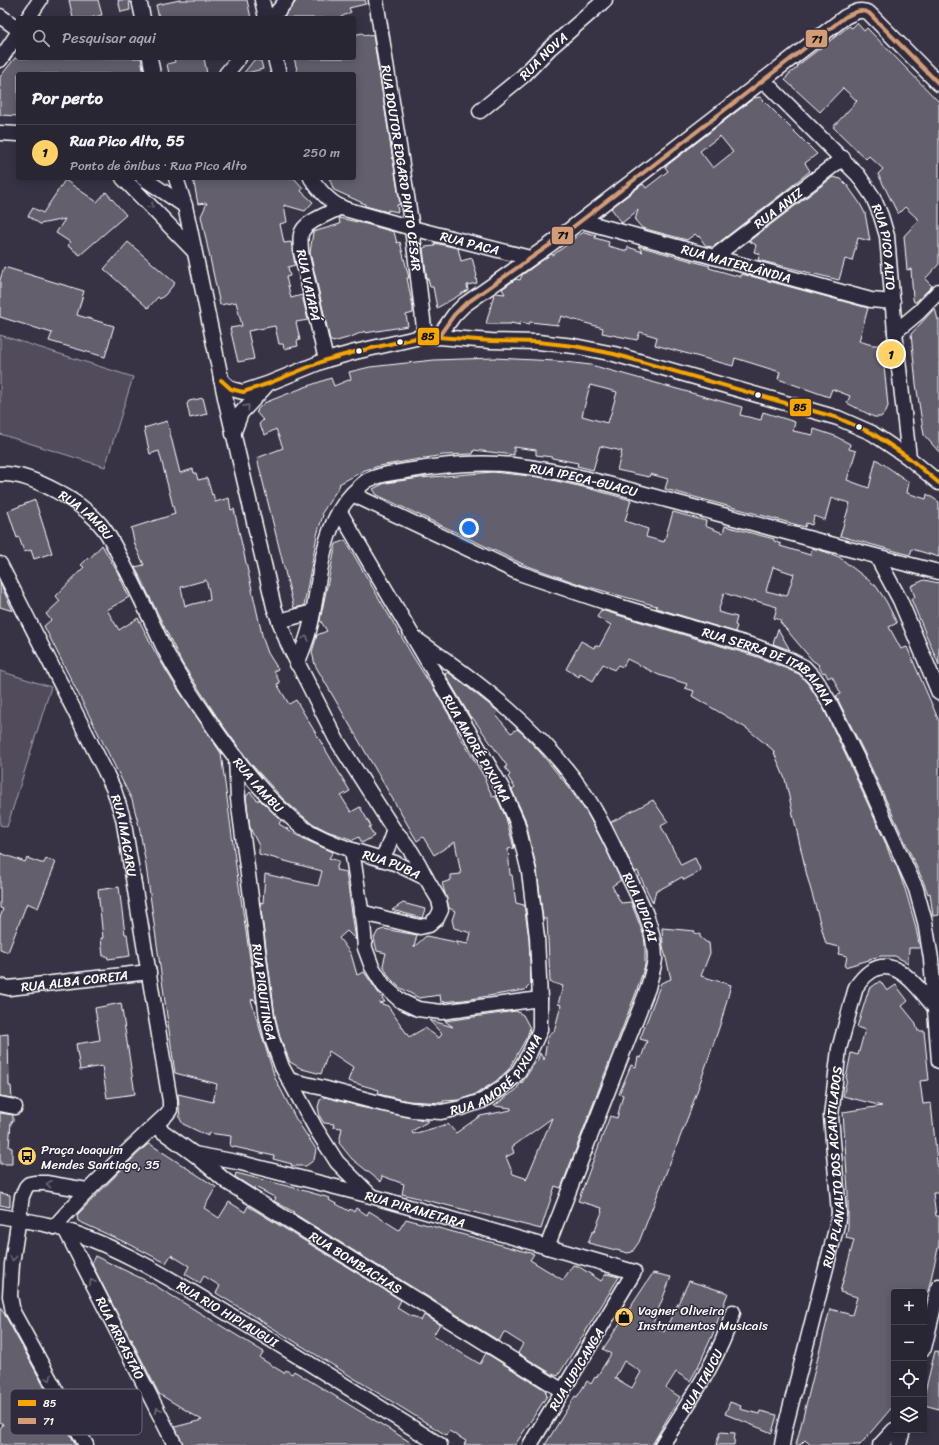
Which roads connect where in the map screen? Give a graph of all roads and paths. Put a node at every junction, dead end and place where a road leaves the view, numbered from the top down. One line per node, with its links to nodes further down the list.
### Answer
1 (40, 0): 8 (street)
2 (139, 0): 9 (street)
3 (262, 0): 10 (street)
4 (287, 0): 11 (street)
5 (376, 0): 34 (street, RUA DOUTOR EDGARD PINTO CÉSAR)
6 (605, 0): 23 (street, RUA NOVA)
7 (0, 16): 12 (street)
8 (29, 16)
9 (143, 16)
10 (266, 16)
11 (274, 16)
12 (16, 28)
13 (16, 36): 14 (street)
14 (0, 60)
15 (150, 60): 18 (street)
16 (237, 60): 19 (street)
17 (276, 60): 20 (street)
18 (153, 72)
19 (228, 72)
20 (278, 72)
21 (763, 80): 22 (street); 26 (street, RUA PICO ALTO); 33 (street)
22 (939, 84)
23 (480, 111)
24 (0, 133): 25 (street)
25 (16, 134)
26 (843, 158): 36 (street, RUA ANIZ); 39 (street, RUA PICO ALTO)
27 (125, 180): 35 (street, one-way to 35)
28 (145, 180): 31 (street)
29 (177, 180): 31 (street)
30 (312, 180): 32 (street)
31 (185, 206): 35 (street)
32 (341, 207): 34 (street, RUA PACA); 42 (street, RUA VATAPÁ)
33 (582, 221): 36 (street, RUA MATERLÂNDIA); 37 (street)
34 (412, 228): 37 (street, RUA PACA); 41 (street, RUA DOUTOR EDGARD PINTO CÉSAR)
35 (194, 251): 43 (street)
36 (714, 257): 39 (street, RUA MATERLÂNDIA)
37 (530, 258): 41 (street)
38 (939, 291): 40 (street)
39 (892, 302): 40 (street, RUA PICO ALTO)
40 (895, 332): 46 (street, RUA PICO ALTO)
41 (432, 336): 42 (street); 46 (street)
42 (326, 360): 44 (street)
43 (221, 380): 44 (street); 45 (street)
44 (267, 384): 45 (street, one-way to 44)
45 (233, 434): 55 (street)
46 (909, 458): 48 (street)
47 (0, 474): 59 (street, RUA IAMBU)
48 (939, 483)
49 (352, 494): 50 (street, RUA IPECA-GUACU); 51 (street, RUA IPECA-GUACU); 68 (street, RUA SERRA DE ITABAIANA)
50 (340, 512): 54 (street, RUA IPECA-GUACU); 56 (street, RUA AMORÉ PIXUMA)
51 (877, 557): 53 (street, RUA IPECA-GUACU); 58 (street)
52 (0, 564): 65 (street, RUA IMACARU)
53 (939, 572)
54 (313, 612): 55 (street); 57 (street, RUA IPECA-GUACU, one-way to 54)
55 (279, 622): 57 (street)
56 (412, 636): 67 (street, RUA AMORÉ PIXUMA); 80 (street, RUA IUPICAI)
57 (297, 664): 60 (street)
58 (939, 693)
59 (236, 758): 61 (street, RUA IAMBU); 70 (street, RUA PIQUITINGA)
60 (394, 830): 62 (street); 63 (street)
61 (352, 850): 62 (street, RUA PUBA); 64 (street)
62 (381, 859): 63 (street, RUA PUBA)
63 (426, 878): 64 (street, RUA PUBA)
64 (361, 912): 67 (street)
65 (149, 972): 66 (street, RUA ALBA CORETA); 73 (street, RUA IMACARU)
66 (0, 986)
67 (540, 999): 70 (street, RUA AMORÉ PIXUMA)
68 (936, 1010): 69 (street, RUA SERRA DE ITABAIANA); 95 (street, RUA PLANALTO DOS ACANTILADOS)
69 (939, 1061)
70 (289, 1080): 76 (street, RUA PIQUITINGA)
71 (0, 1104): 72 (street)
72 (15, 1106)
73 (155, 1126): 74 (street, RUA BOMBACHAS); 75 (street, RUA IMACARU)
74 (194, 1154): 76 (street, RUA PIRAMETARA); 86 (street, RUA BOMBACHAS)
75 (87, 1190): 78 (street, one-way to 78); 79 (street, RUA IMACARU)
76 (371, 1196): 80 (street, RUA PIRAMETARA)
77 (0, 1216): 78 (street, RUA RIO HIPIAUGUI)
78 (18, 1220): 79 (street, RUA RIO HIPIAUGUI); 85 (street, one-way to 85)
79 (60, 1229): 91 (street, RUA ARRASTÃO, one-way to 79); 92 (street, RUA RIO HIPIAUGUI)
80 (547, 1247): 81 (street, RUA PIRAMETARA)
81 (634, 1272): 86 (street, RUA IUPICANGA)
82 (939, 1286): 84 (street)
83 (733, 1312): 94 (street, RUA ITAUCU)
84 (927, 1336)
85 (55, 1389)
86 (563, 1391): 93 (street, RUA IUPICANGA)
87 (891, 1433): 96 (street)
88 (902, 1433): 97 (street)
89 (81, 1435): 90 (street, one-way to 90)
90 (86, 1445)
91 (175, 1445)
92 (440, 1445)
93 (530, 1445)
94 (662, 1445)
95 (782, 1445)
96 (880, 1445)
97 (899, 1445)

